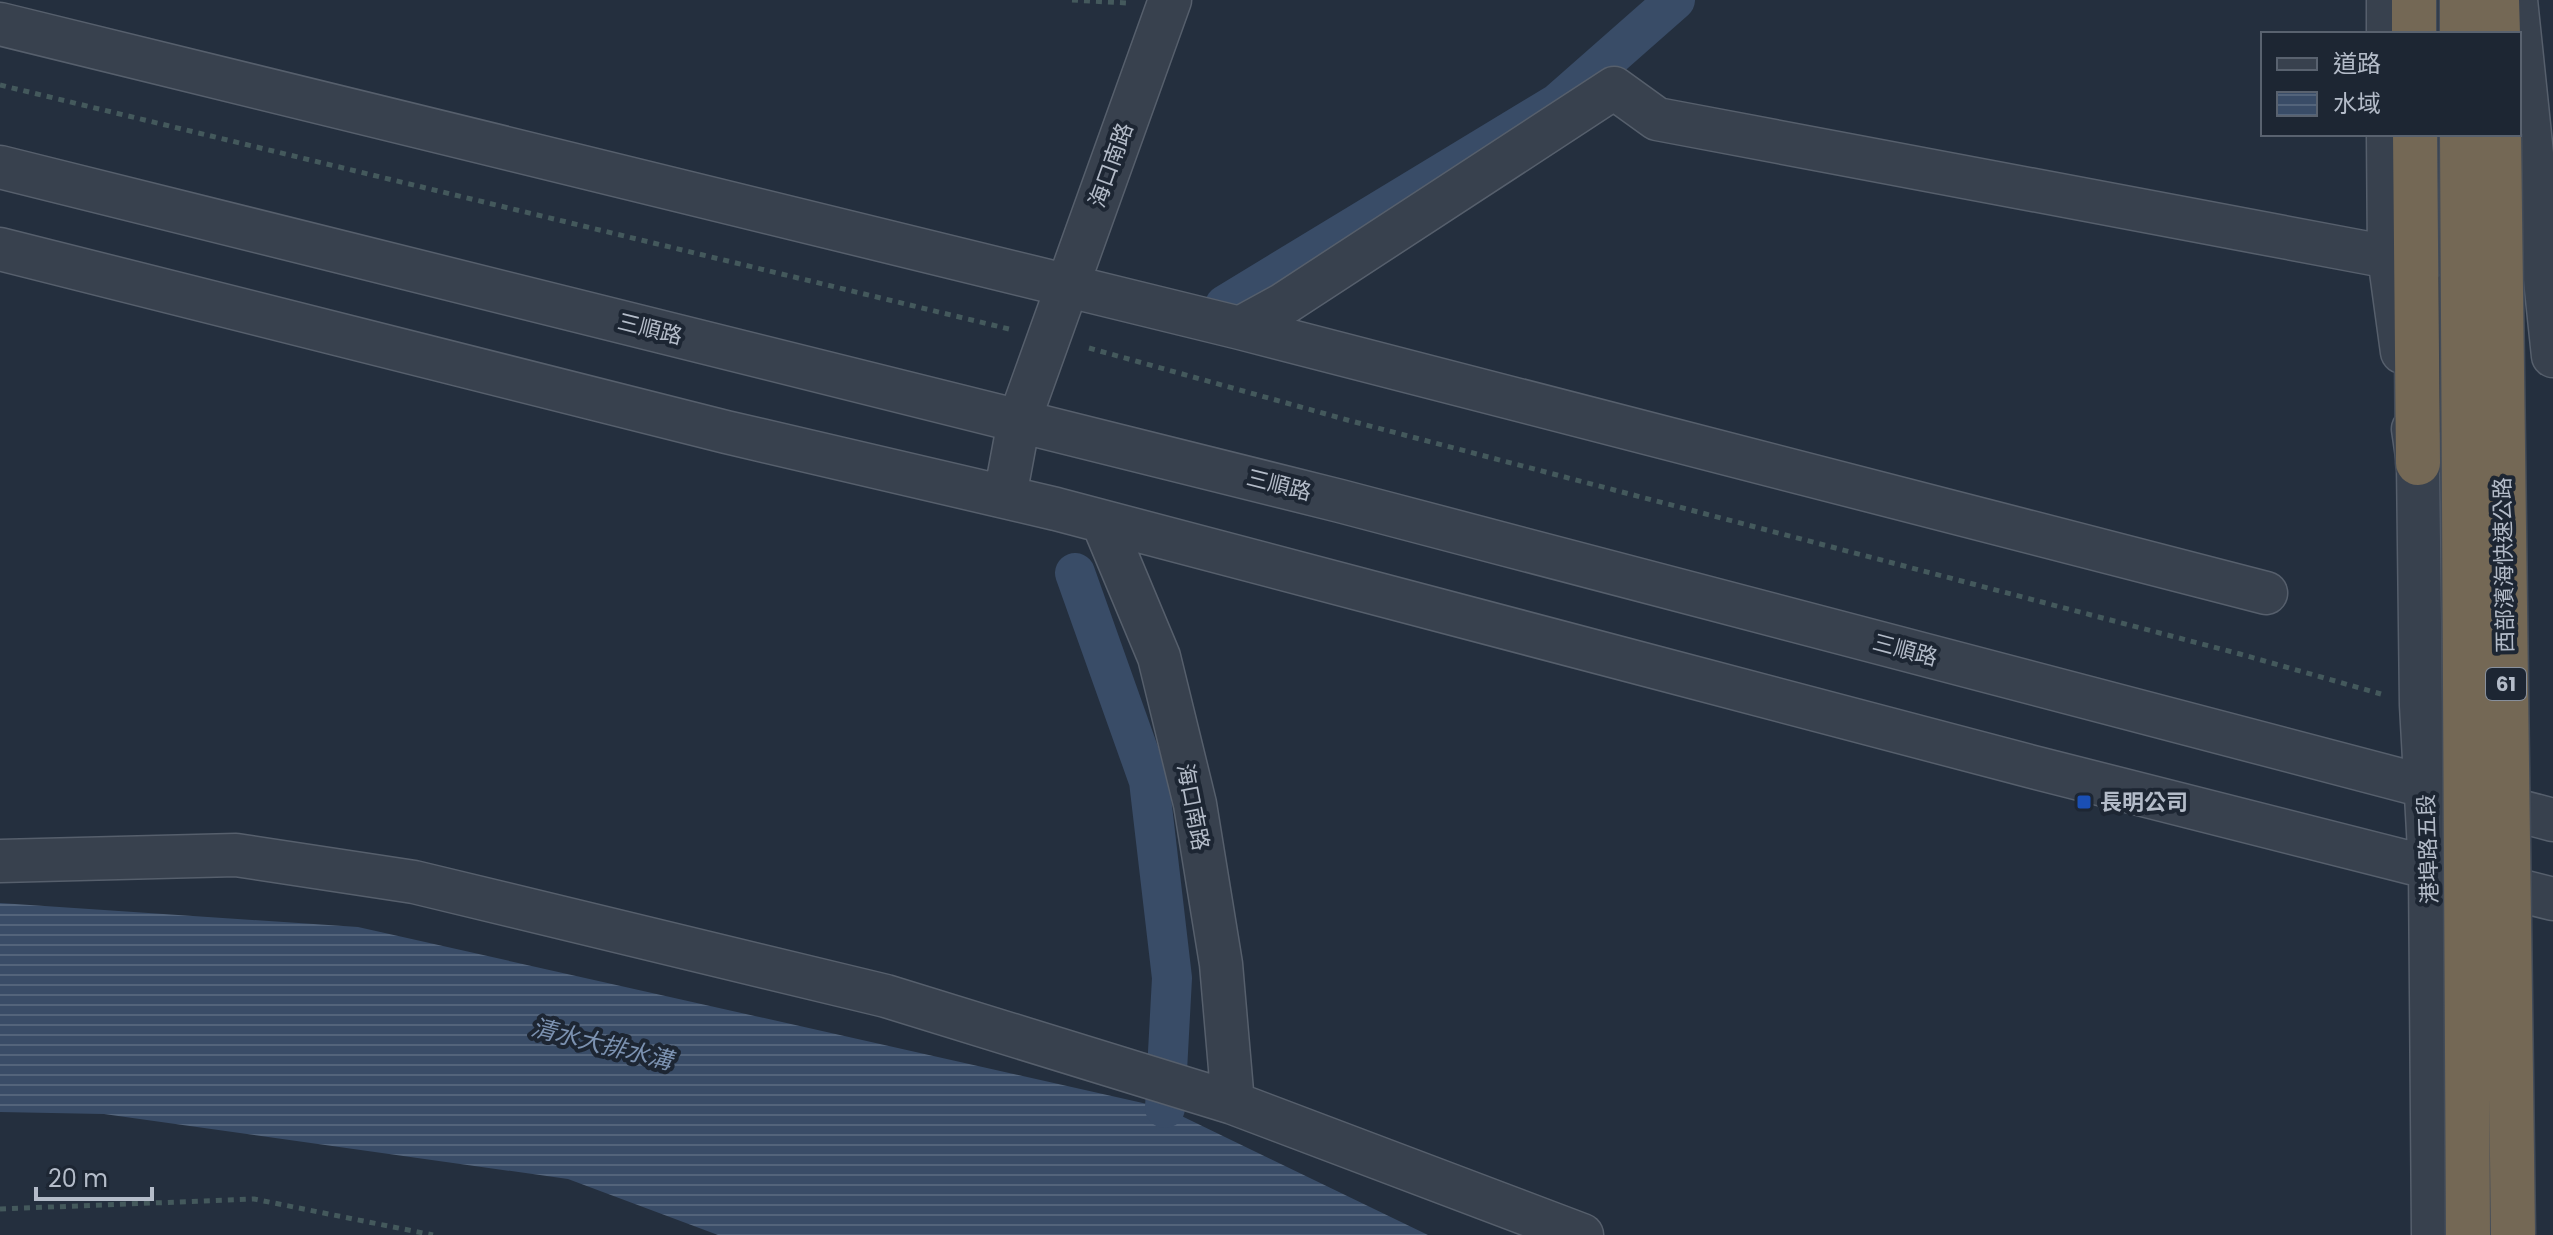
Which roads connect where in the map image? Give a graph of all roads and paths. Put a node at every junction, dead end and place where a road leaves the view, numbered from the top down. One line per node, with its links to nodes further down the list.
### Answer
1 (1072, 0): 7 (path)
2 (2388, 0): 9 (street)
3 (2414, 0): 10 (highway)
4 (2462, 0): 11 (highway)
5 (2497, 0): 12 (highway)
6 (2514, 0): 13 (street); 14 (street)
7 (1169, 3): 25 (street, 海口南路)
8 (0, 24): 25 (street)
9 (2388, 32)
10 (2414, 32)
11 (2462, 32)
12 (2498, 32)
13 (2506, 32)
14 (2518, 32)
15 (2521, 64): 28 (street)
16 (0, 85): 27 (path)
17 (2388, 136): 24 (street, 港埠路五段)
18 (2415, 136): 30 (highway)
19 (2462, 136): 45 (highway, 西部濱海快速公路 / 61, bridge)
20 (2485, 136): 30 (street, 港埠路五段)
21 (2499, 136): 46 (highway, 西部濱海快速公路 / 61, bridge)
22 (0, 167): 29 (street, 三順路)
23 (0, 249): 31 (street)
24 (2389, 257): 26 (street); 30 (street, 港埠路五段)
25 (1069, 286): 26 (street); 27 (street, 海口南路)
26 (1240, 328): 33 (street)
27 (1049, 338): 29 (street, 海口南路); 34 (path)
28 (2553, 356)
29 (1019, 421): 31 (street, 海口南路); 35 (street, 三順路)
30 (2418, 463): 34 (street, 港埠路五段)
31 (1005, 496): 32 (street)
32 (1103, 523): 38 (street); 40 (street, 海口南路)
33 (2266, 593)
34 (2421, 705): 35 (street, 港埠路五段)
35 (2427, 788): 36 (street, 三順路); 38 (street, 港埠路五段)
36 (2553, 820)
37 (0, 861): 40 (street)
38 (2430, 868): 39 (street); 44 (street, 港埠路五段)
39 (2553, 899)
40 (1233, 1103): 43 (street)
41 (0, 1209): 42 (path)
42 (433, 1235)
43 (1582, 1235)
44 (2433, 1235)
45 (2468, 1235)
46 (2513, 1235)

